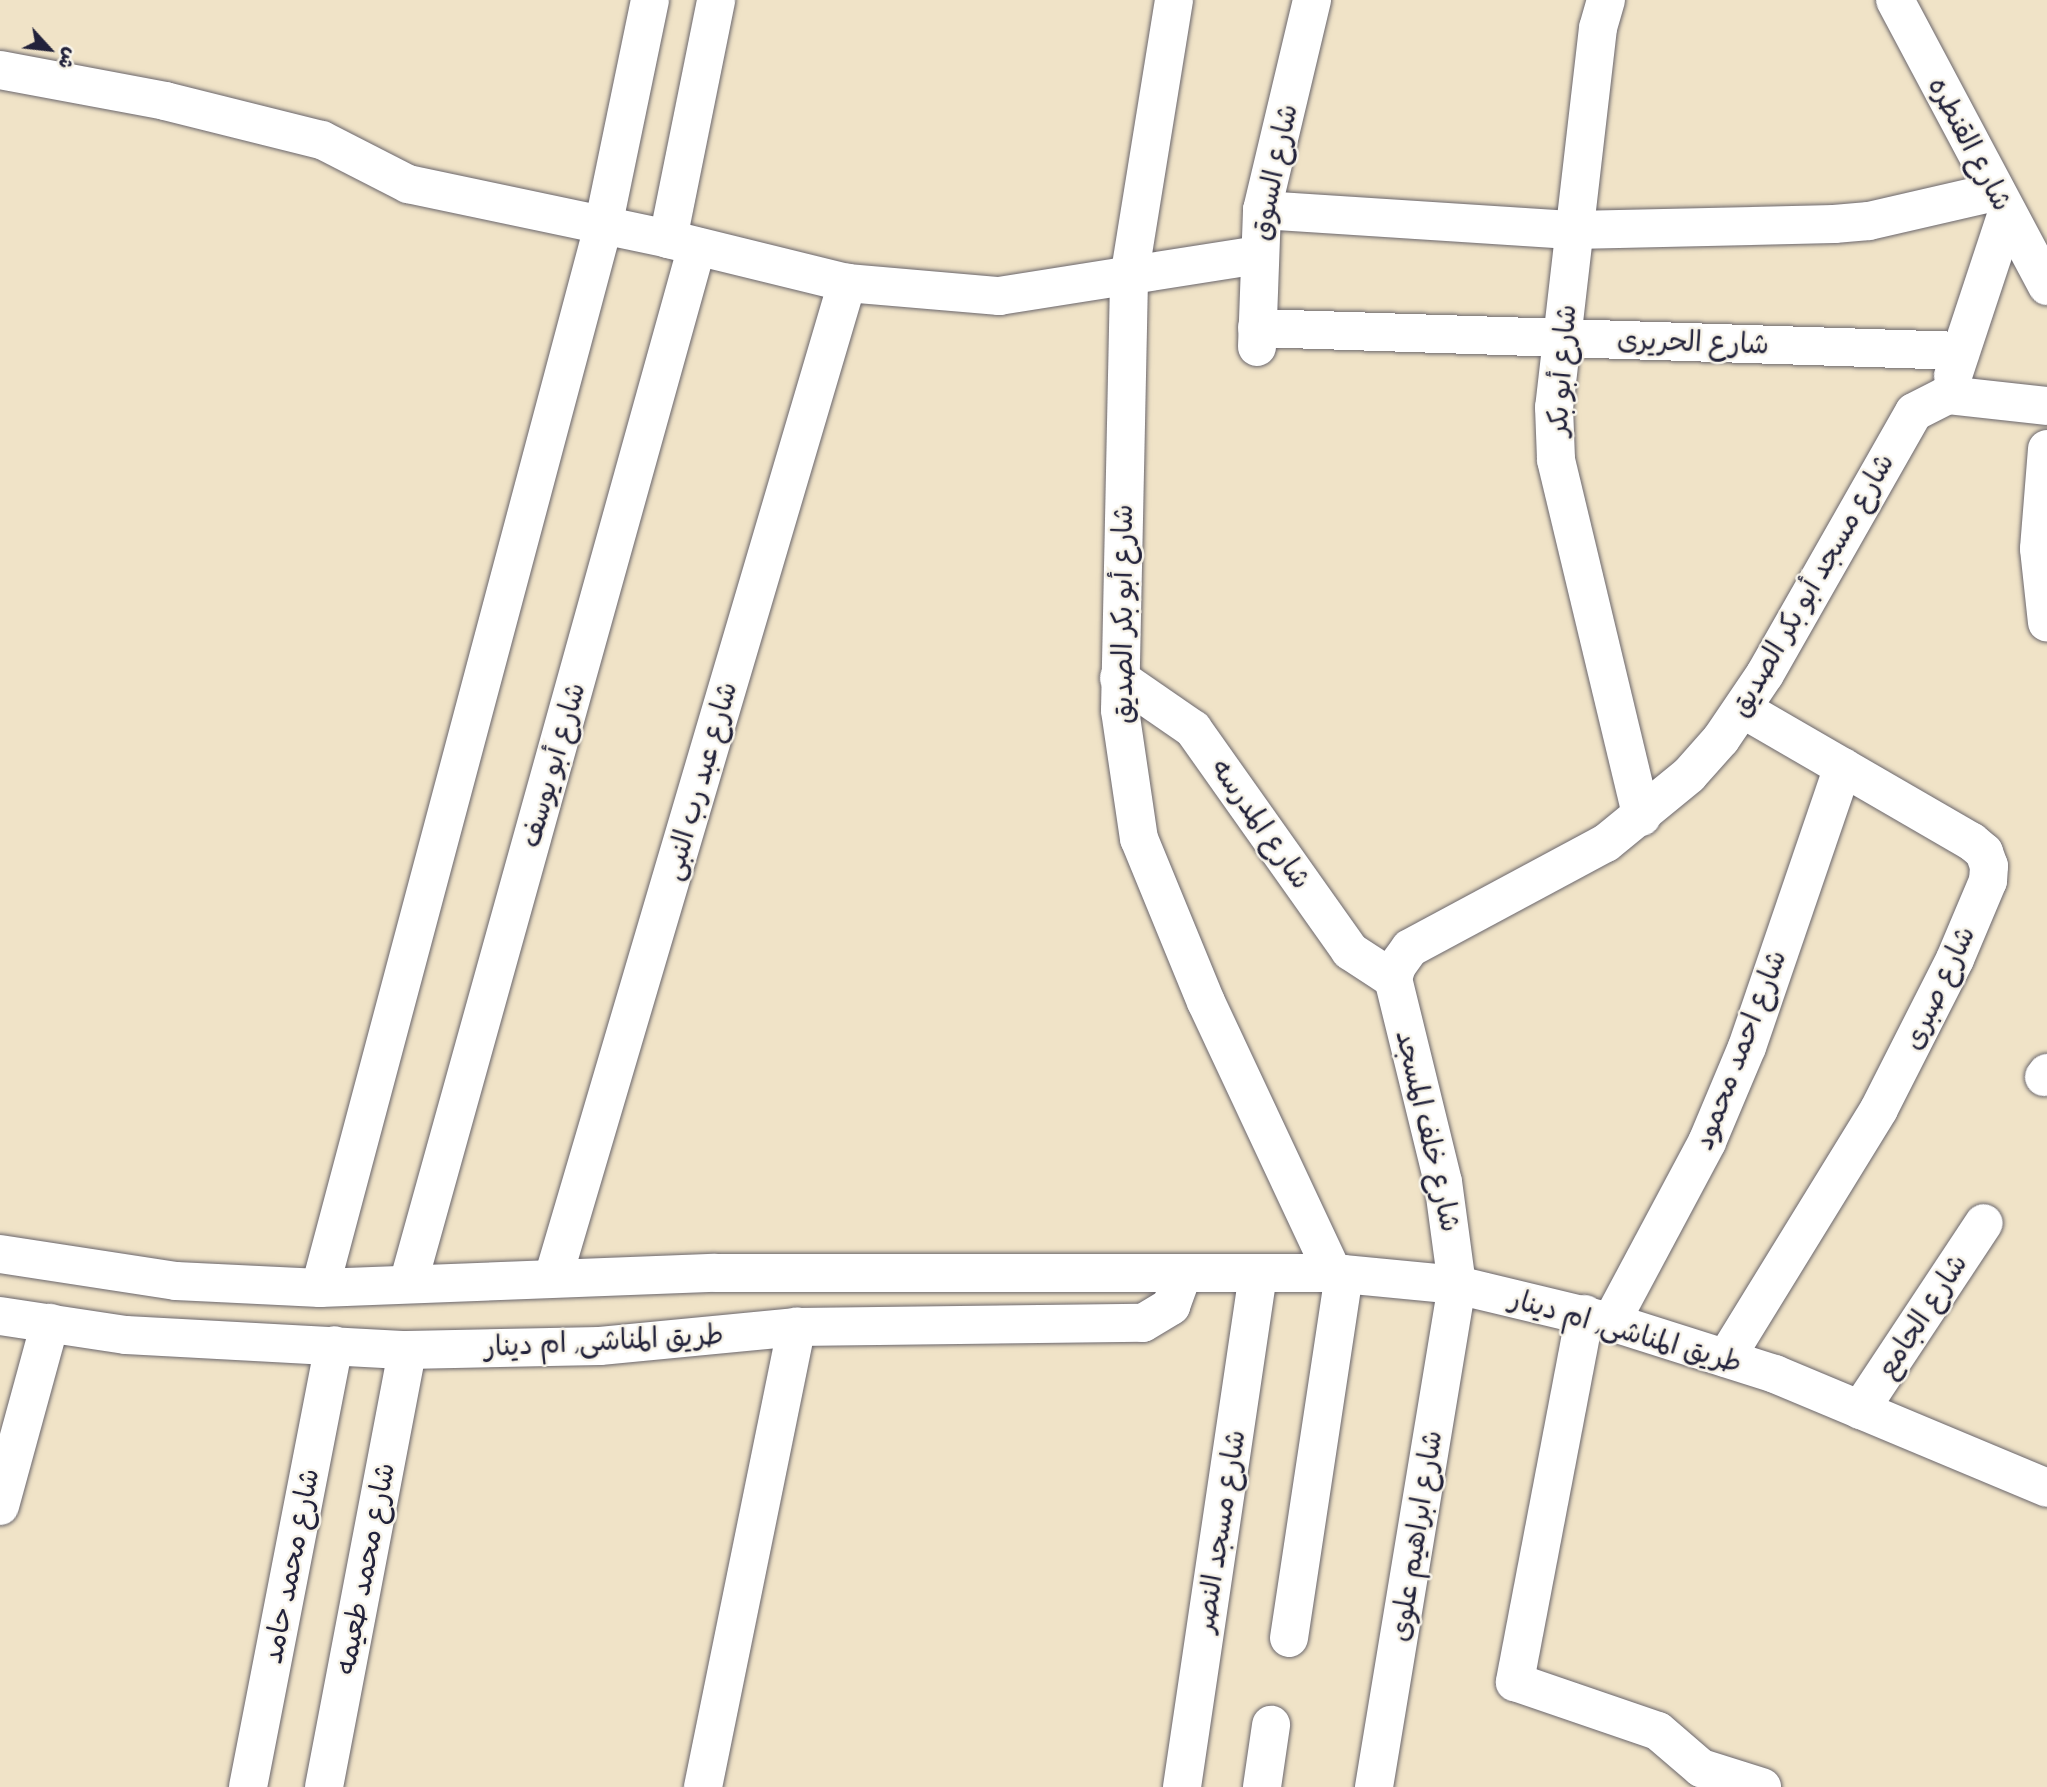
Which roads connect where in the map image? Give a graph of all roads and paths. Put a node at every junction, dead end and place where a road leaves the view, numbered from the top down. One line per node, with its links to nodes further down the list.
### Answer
1 (650, 0): 10 (street)
2 (716, 0): 12 (street, شارع أبو يوسف)
3 (1174, 0): 14 (street, شارع أبو بكر الصديق)
4 (1312, 0): 9 (street, شارع السوق)
5 (1606, 0): 11 (street, شارع أبو بكر)
6 (1895, 0): 8 (street, شارع القنطره)
7 (0, 70): 10 (street)
8 (2001, 202): 11 (street); 16 (street, شارع القنطره); 19 (street)
9 (1262, 210): 11 (street); 13 (street, شارع السوق)
10 (603, 227): 12 (street); 37 (street)
11 (1574, 230): 18 (street, شارع أبو بكر)
12 (683, 242): 15 (street); 35 (street, شارع أبو يوسف)
13 (1257, 255): 14 (street); 17 (street, شارع السوق)
14 (1129, 278): 15 (street); 24 (street, شارع أبو بكر الصديق)
15 (847, 283): 34 (street, شارع عبد رب النبى)
16 (2047, 286)
17 (1257, 338): 18 (street, شارع الحريرى)
18 (1562, 338): 19 (street, شارع الحريرى); 27 (street, شارع أبو بكر)
19 (1961, 351): 20 (street)
20 (1947, 395): 21 (street); 25 (street, شارع مسجد أبو بكر الصديق)
21 (2047, 407)
22 (2047, 449): 23 (street)
23 (2047, 624)
24 (1119, 678): 28 (street, شارع المدرسه); 32 (street, شارع أبو بكر الصديق)
25 (1743, 709): 26 (street, شارع صبرى); 27 (street, شارع مسجد أبو بكر الصديق)
26 (1843, 767): 39 (street, شارع احمد محمود); 44 (street, شارع صبرى)
27 (1642, 817): 28 (street, شارع مسجد أبو بكر الصديق)
28 (1393, 979): 36 (street, شارع خلف المسجد)
29 (1984, 1223): 45 (street, شارع الجامع)
30 (0, 1254): 37 (street, طريق المناشى, ام دينار)
31 (1258, 1274): 32 (street, طريق المناشى, ام دينار); 33 (street, طريق المناشى, ام دينار); 53 (street, شارع مسجد النصر)
32 (1338, 1274): 36 (street, طريق المناشى, ام دينار); 48 (street)
33 (1182, 1275): 34 (street, طريق المناشى, ام دينار); 41 (street, طريق المناشى, ام دينار)
34 (553, 1278): 35 (street, طريق المناشى, ام دينار)
35 (408, 1284): 37 (street, طريق المناشى, ام دينار)
36 (1457, 1285): 39 (street, طريق المناشى, ام دينار); 55 (street, شارع ابراهيم علوى)
37 (320, 1288)
38 (0, 1315): 40 (street, طريق المناشى, ام دينار)
39 (1598, 1318): 44 (street, طريق المناشى, ام دينار); 56 (street, شارع احمد محمود)
40 (50, 1323): 42 (street, طريق المناشى, ام دينار); 47 (street)
41 (797, 1327): 43 (street, طريق المناشى, ام دينار); 52 (street)
42 (334, 1345): 43 (street, طريق المناشى, ام دينار); 50 (street, شارع محمد حامد)
43 (407, 1350): 51 (street, شارع محمد طعيمه)
44 (1726, 1358): 45 (street, طريق المناشى, ام دينار)
45 (1860, 1410): 46 (street, طريق المناشى, ام دينار)
46 (2047, 1488)
47 (0, 1506)
48 (1289, 1638)
49 (1271, 1725): 54 (street)
50 (248, 1787)
51 (324, 1787)
52 (703, 1787)
53 (1182, 1787)
54 (1262, 1787)
55 (1374, 1787)
56 (1762, 1787)

